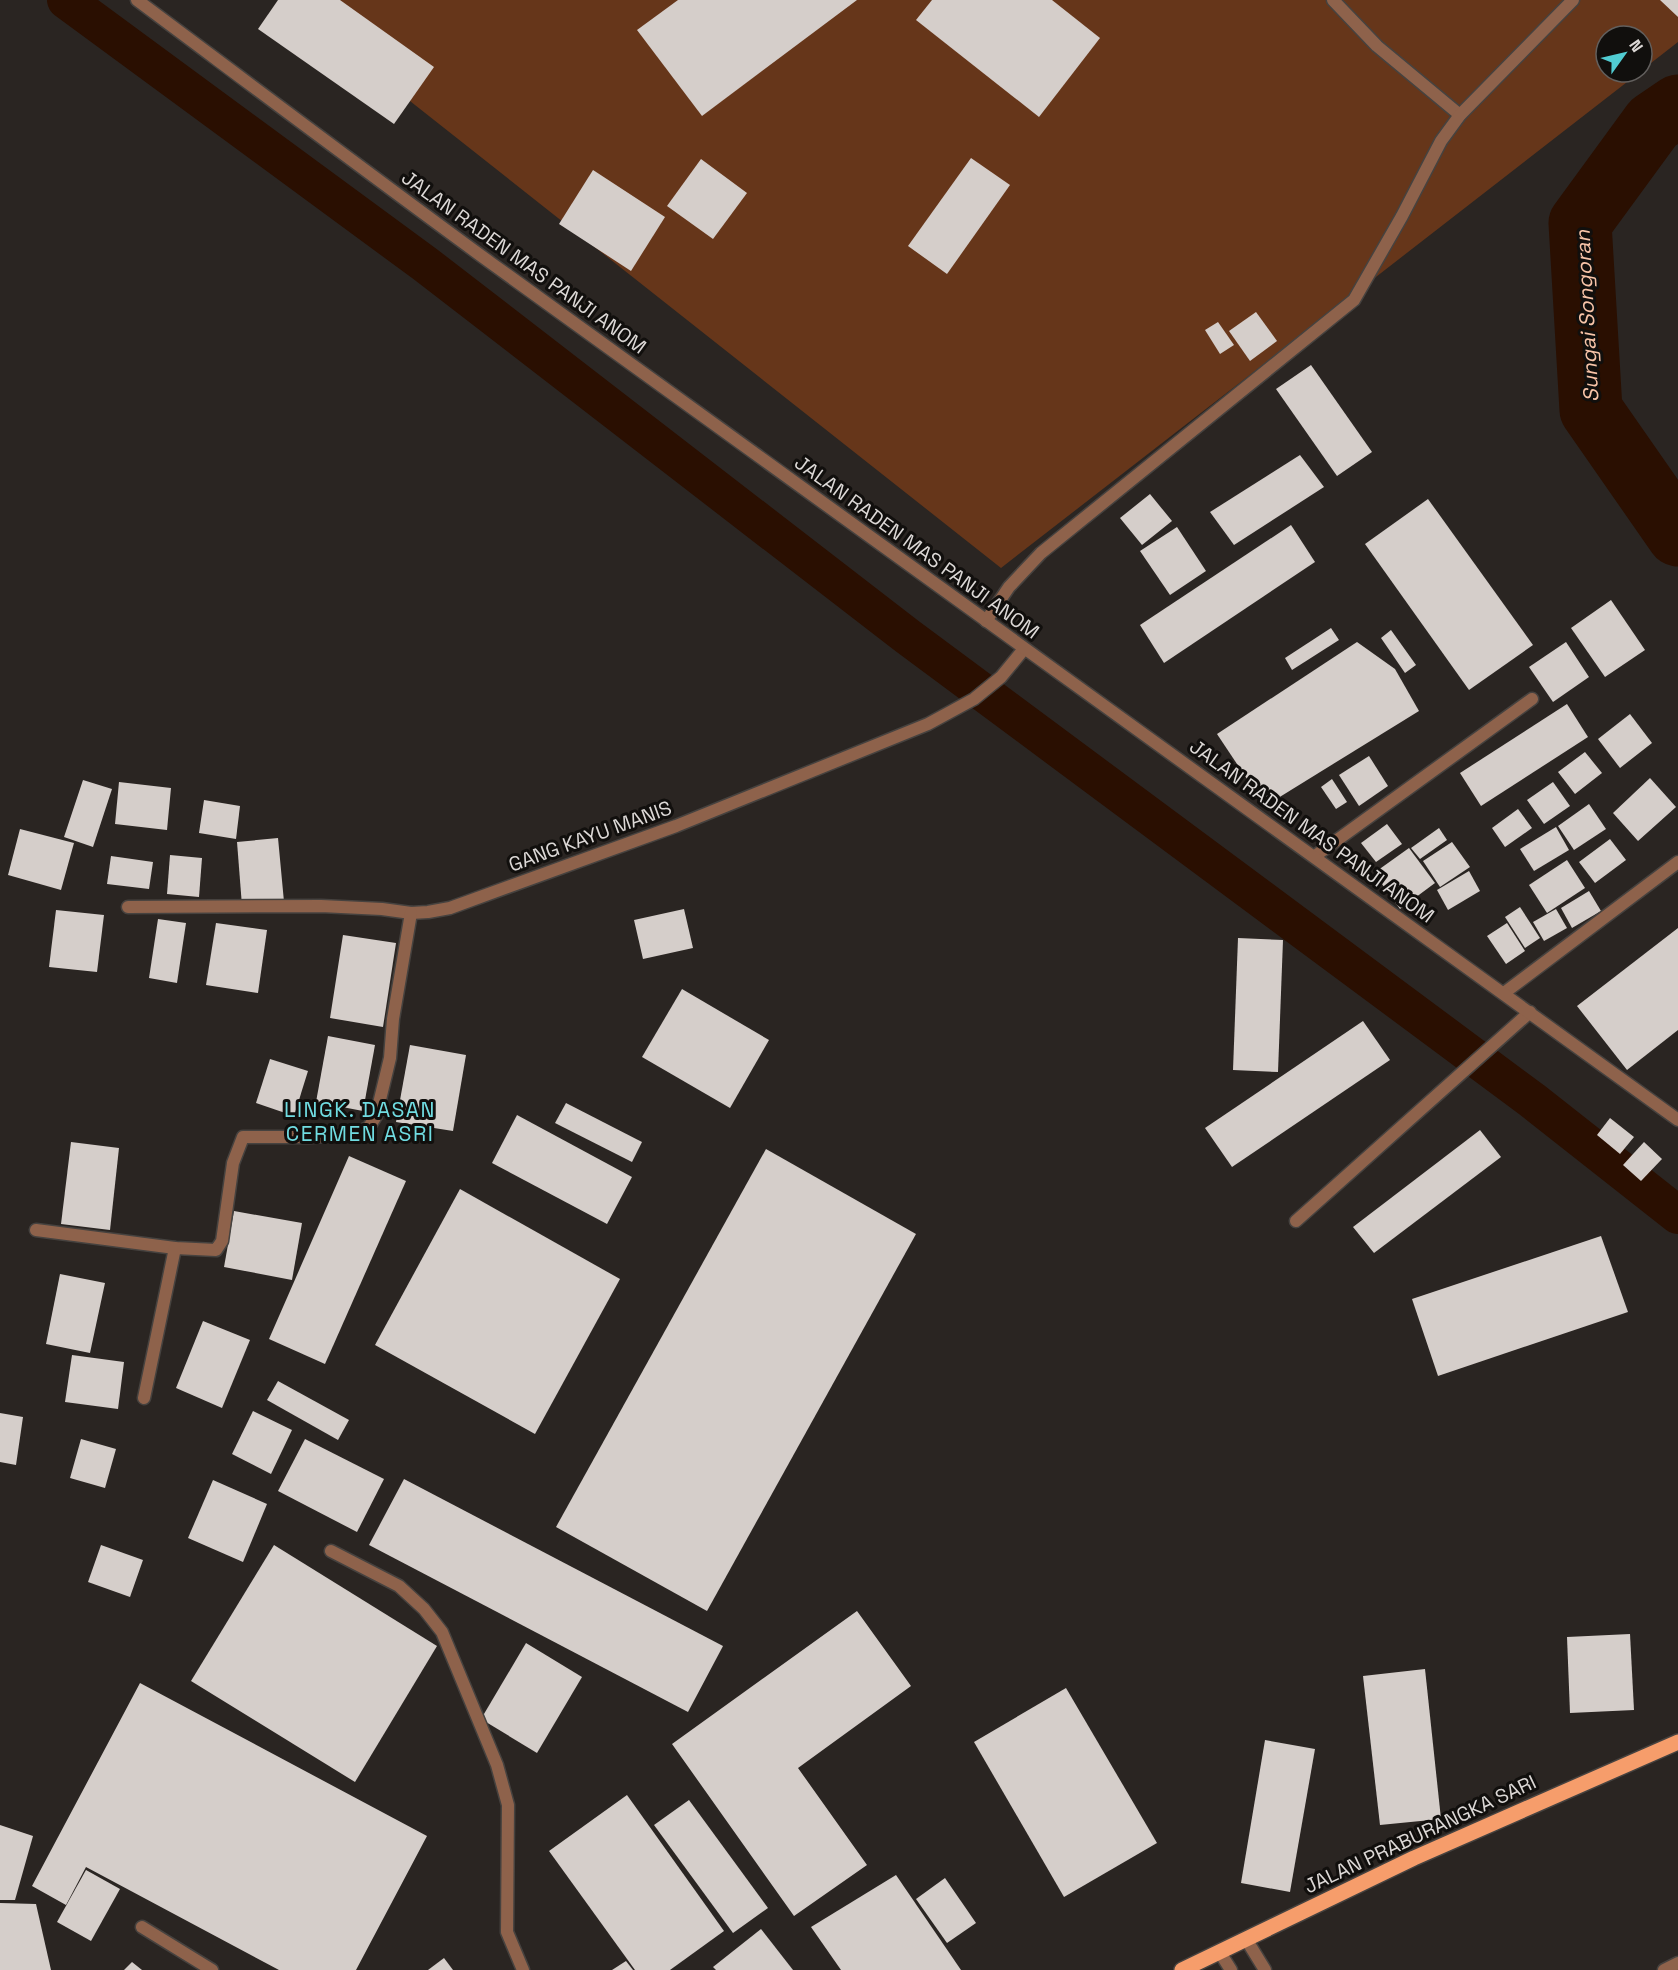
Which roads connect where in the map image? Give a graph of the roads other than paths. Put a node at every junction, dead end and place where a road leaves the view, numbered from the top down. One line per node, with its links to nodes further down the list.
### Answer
1 (137, 0): 5 (street, JALAN RADEN MAS PANJI ANOM)
2 (1333, 0): 4 (street)
3 (1573, 0): 4 (street)
4 (1460, 115): 5 (street)
5 (986, 621): 6 (street, JALAN RADEN MAS PANJI ANOM)
6 (1024, 649): 8 (street, JALAN RADEN MAS PANJI ANOM); 11 (street, GANG KAYU MANIS)
7 (1532, 699): 8 (street)
8 (1315, 856): 12 (street, JALAN RADEN MAS PANJI ANOM)
9 (1678, 862): 12 (street)
10 (128, 908): 11 (street, GANG KAYU MANIS)
11 (411, 913): 17 (street)
12 (1504, 993): 13 (street, JALAN RADEN MAS PANJI ANOM)
13 (1530, 1012): 14 (street, JALAN RADEN MAS PANJI ANOM); 15 (street)
14 (1678, 1120)
15 (1296, 1221)
16 (36, 1230): 17 (street)
17 (175, 1248): 18 (street)
18 (144, 1398)
19 (331, 1551): 26 (street)
20 (1678, 1742): 22 (main road, JALAN PRABURANGKA SARI)
21 (142, 1927): 25 (street)
22 (1246, 1938): 23 (main road, JALAN PRABURANGKA SARI); 29 (street)
23 (1219, 1951): 27 (main road, JALAN PRABURANGKA SARI); 28 (street)
24 (1678, 1963): 30 (street)
25 (212, 1970)
26 (523, 1970)
27 (1182, 1970)
28 (1231, 1970)
29 (1265, 1970)
30 (1664, 1970)

